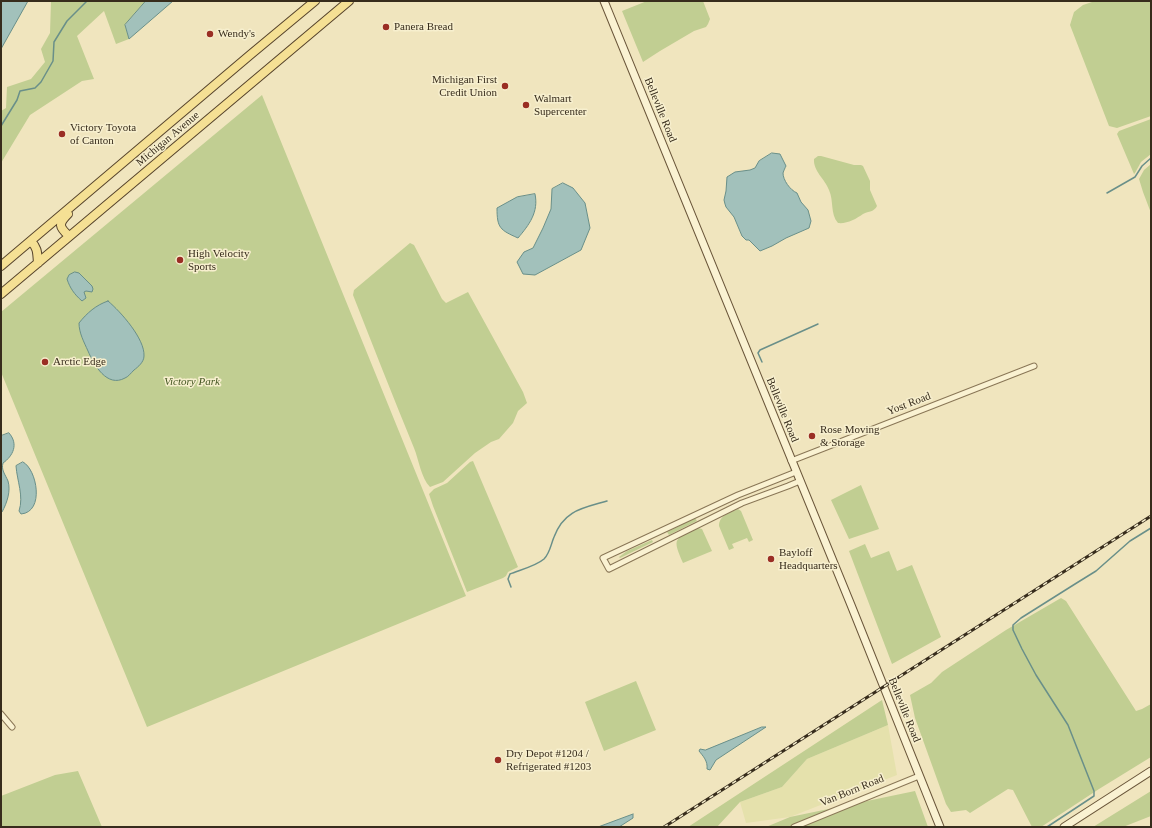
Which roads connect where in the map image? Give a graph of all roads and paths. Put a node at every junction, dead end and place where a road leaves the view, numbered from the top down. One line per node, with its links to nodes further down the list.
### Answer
1 (315, 1): 4 (main road, Michigan Avenue)
2 (349, 1): 5 (main road, Michigan Avenue)
3 (604, 1): 11 (main road, Belleville Road)
4 (106, 177): 5 (main road); 6 (main road, Michigan Avenue)
5 (69, 236): 7 (main road, Michigan Avenue)
6 (30, 242): 7 (main road); 8 (main road, Michigan Avenue)
7 (38, 263): 9 (main road, Michigan Avenue)
8 (1, 266)
9 (1, 294)
10 (1034, 366): 11 (street, Yost Road)
11 (791, 461): 12 (main road, Belleville Road)
12 (796, 472): 13 (main road, Belleville Road); 14 (street)
13 (800, 481): 15 (street); 23 (main road, Belleville Road)
14 (738, 495): 15 (street); 16 (street)
15 (742, 503): 17 (street)
16 (704, 511): 17 (street); 18 (street)
17 (709, 519): 19 (street)
18 (660, 531): 19 (street); 19 (street)
19 (665, 541)
20 (1, 714): 21 (street)
21 (12, 727)
22 (1151, 771): 26 (main road)
23 (919, 776): 24 (street, Van Born Road); 25 (main road, Belleville Road)
24 (794, 827)
25 (940, 827)
26 (1064, 827)

